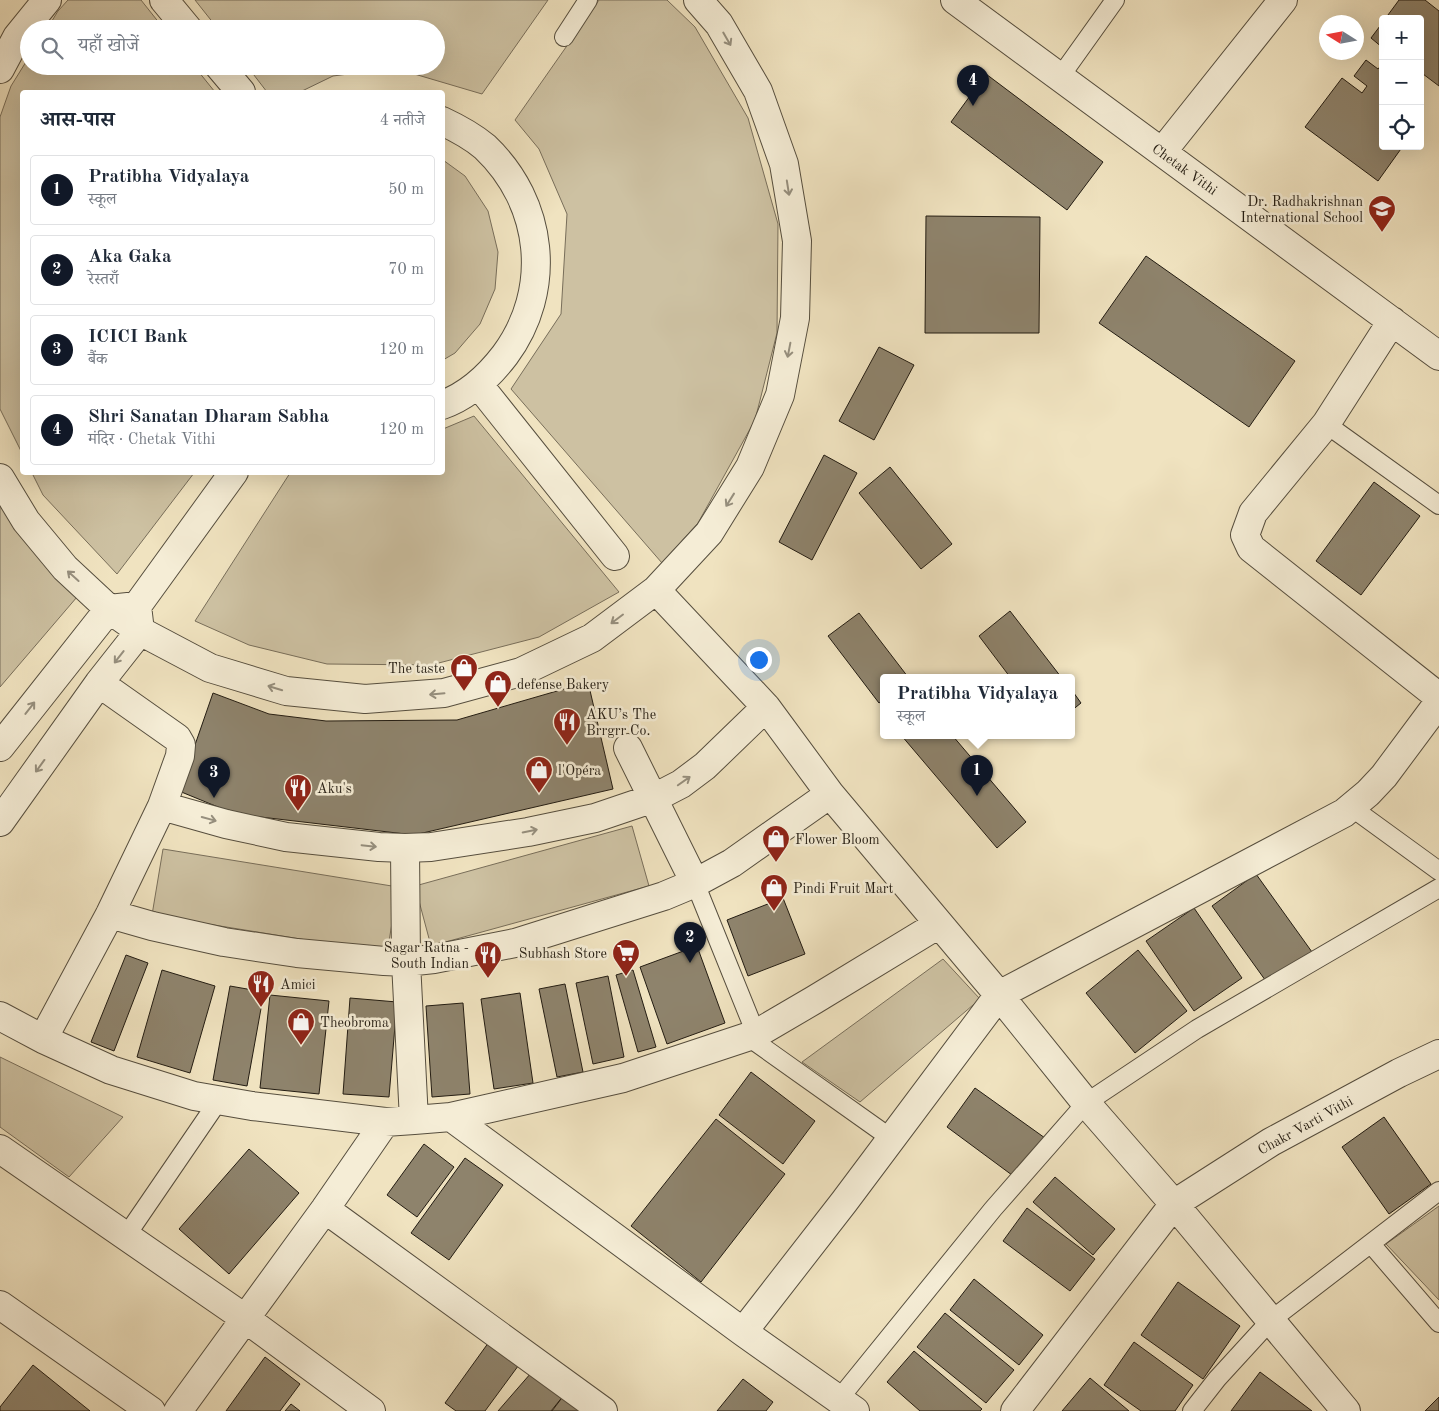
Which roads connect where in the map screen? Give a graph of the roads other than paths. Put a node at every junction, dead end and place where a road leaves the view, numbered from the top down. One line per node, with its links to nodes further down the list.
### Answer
1 (47, 0): 8 (street)
2 (164, 0): 9 (street)
3 (588, 0): 11 (lane)
4 (698, 0): 27 (street, one-way to 27)
5 (955, 0): 14 (street, Chetak Vithi)
6 (1115, 0): 14 (lane)
7 (1283, 0): 17 (street)
8 (31, 20)
9 (181, 20)
10 (20, 34): 12 (street)
11 (564, 37)
12 (0, 69)
13 (227, 75): 15 (street)
14 (1060, 77): 17 (street, Chetak Vithi)
15 (239, 90)
16 (445, 122): 20 (street)
17 (1162, 152): 18 (street, Chetak Vithi)
18 (1392, 321): 19 (street, Chetak Vithi); 22 (street)
19 (1439, 356)
20 (478, 384): 21 (street); 26 (street)
21 (445, 403)
22 (1326, 424): 25 (lane); 31 (street)
23 (232, 475): 29 (street)
24 (0, 478): 28 (street, one-way to 24)
25 (1439, 505)
26 (615, 556)
27 (656, 590): 29 (street, one-way to 29); 33 (street)
28 (109, 609): 29 (street); 34 (street, one-way to 28)
29 (138, 618): 30 (street, one-way to 30)
30 (99, 684): 38 (street); 40 (street, one-way to 40)
31 (1439, 697)
32 (1439, 702): 39 (street)
33 (766, 707): 36 (street); 37 (street, one-way to 33)
34 (0, 747)
35 (628, 748): 37 (street)
36 (830, 794): 43 (street); 46 (street)
37 (654, 798): 41 (street, one-way to 37); 43 (street)
38 (162, 806): 41 (street, one-way to 41); 45 (street)
39 (1351, 808): 42 (lane); 48 (street)
40 (0, 822)
41 (405, 848): 47 (street)
42 (1439, 871)
43 (695, 883): 47 (street); 50 (lane)
44 (1439, 888): 54 (lane)
45 (110, 914): 47 (street); 51 (street)
46 (939, 924): 48 (street); 50 (street)
47 (406, 962): 56 (street)
48 (999, 994): 54 (street); 58 (street)
49 (0, 1016): 51 (street)
50 (751, 1035): 55 (street); 58 (lane)
51 (43, 1039): 53 (street)
52 (1439, 1054): 61 (street, Chakr Varti Vithi)
53 (219, 1100): 57 (street); 63 (lane)
54 (1086, 1102): 61 (street); 70 (lane)
55 (451, 1116): 56 (street); 69 (street)
56 (414, 1120): 57 (street)
57 (385, 1122): 62 (street)
58 (892, 1139): 69 (street)
59 (0, 1149): 63 (street)
60 (1439, 1191): 64 (lane)
61 (1174, 1204): 67 (street); 76 (street, Chakr Varti Vithi)
62 (325, 1209): 66 (street); 75 (street)
63 (126, 1236): 66 (street)
64 (1371, 1244): 67 (lane); 68 (lane)
65 (0, 1305): 72 (street)
66 (246, 1319): 73 (street); 74 (street)
67 (1271, 1320): 71 (street); 77 (lane)
68 (1439, 1323)
69 (743, 1332): 70 (street)
70 (847, 1405)
71 (1342, 1410)
72 (151, 1411)
73 (178, 1411)
74 (371, 1411)
75 (603, 1411)
76 (1015, 1411)
77 (1192, 1411)

